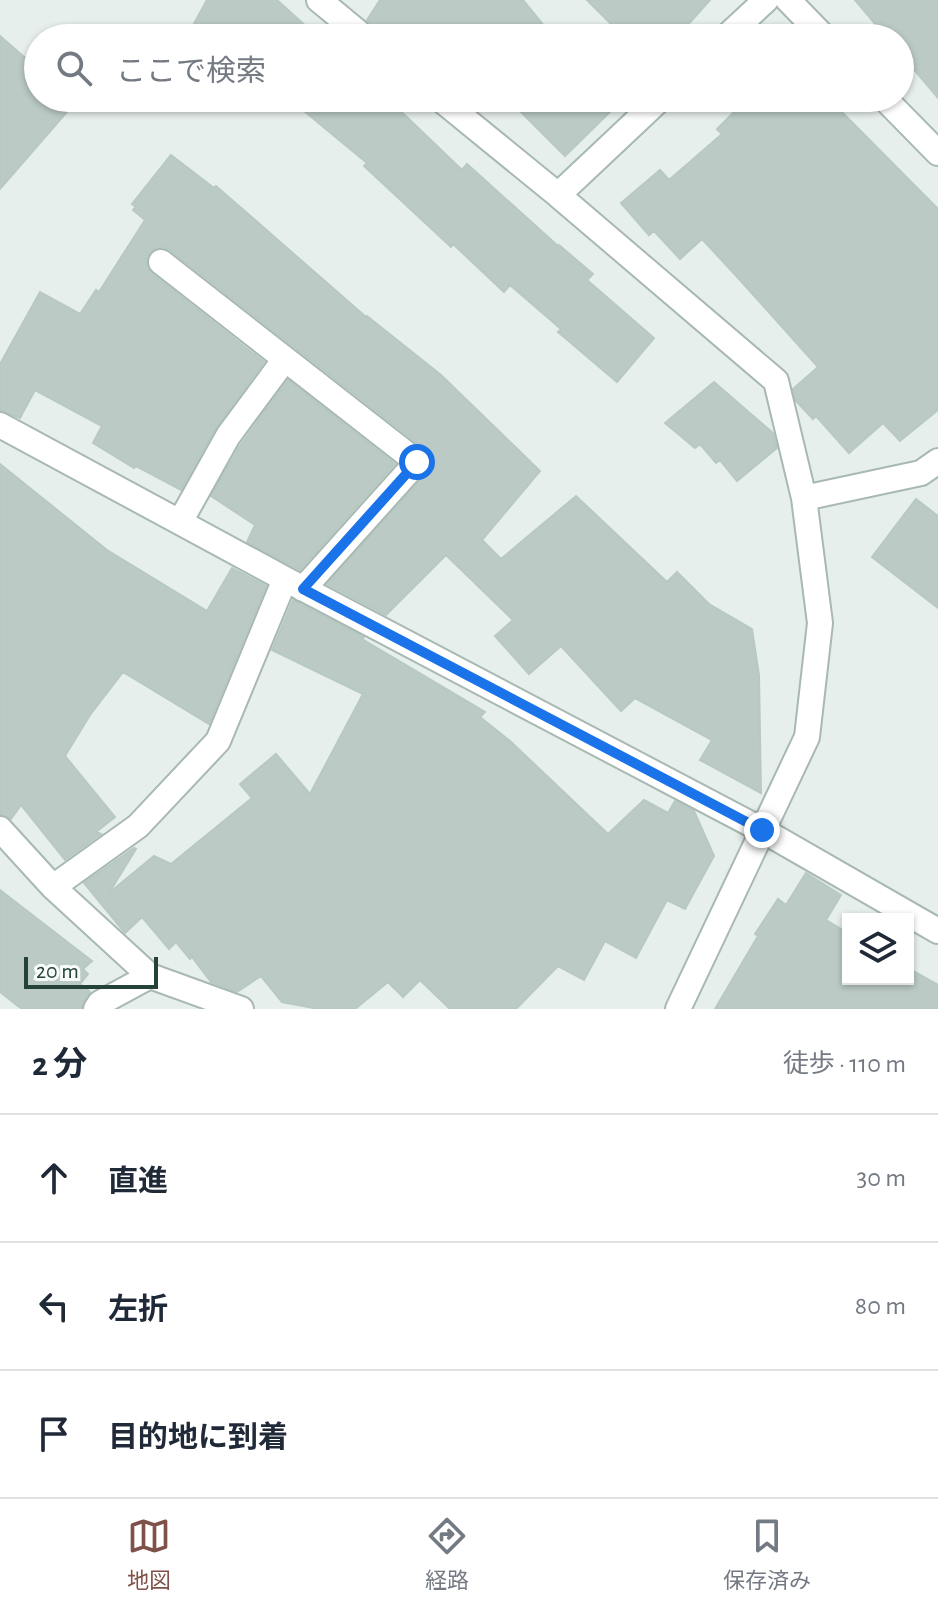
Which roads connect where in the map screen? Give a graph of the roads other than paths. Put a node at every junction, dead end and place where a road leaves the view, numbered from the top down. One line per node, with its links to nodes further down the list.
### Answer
1 (319, 0): 4 (street)
2 (766, 0): 5 (street)
3 (788, 0): 6 (street)
4 (348, 24)
5 (740, 24)
6 (811, 24)
7 (456, 112): 11 (street)
8 (646, 112): 11 (street)
9 (898, 112): 10 (street)
10 (938, 153)
11 (558, 195): 16 (street)
12 (161, 262): 13 (street)
13 (285, 359): 17 (street); 18 (street)
14 (0, 425): 17 (street)
15 (938, 461): 16 (street)
16 (804, 498): 20 (street)
17 (180, 522): 18 (street)
18 (294, 584): 20 (street); 21 (street)
19 (0, 829): 21 (street)
20 (762, 830): 22 (street); 26 (street)
21 (53, 887): 23 (street)
22 (938, 931)
23 (150, 976): 24 (street); 25 (street)
24 (96, 1009)
25 (241, 1009)
26 (678, 1009)

